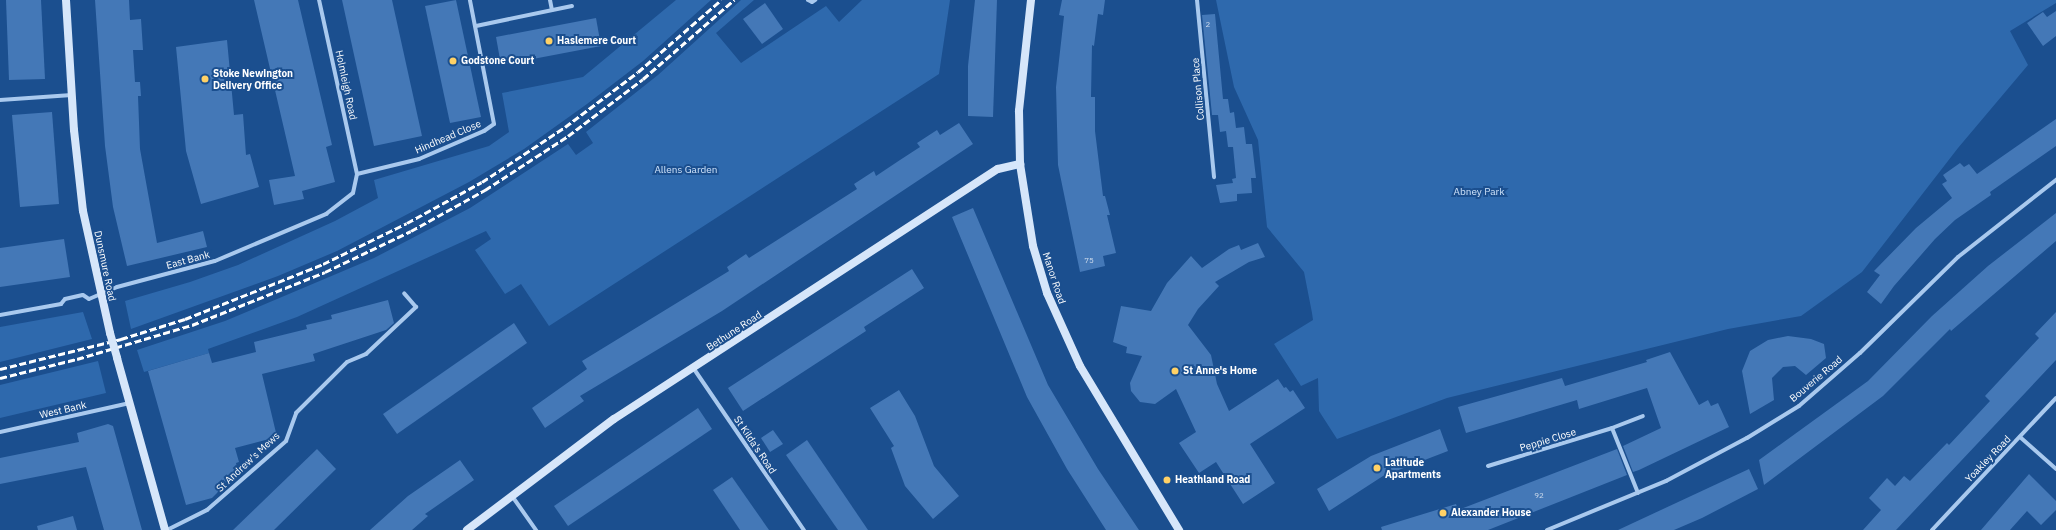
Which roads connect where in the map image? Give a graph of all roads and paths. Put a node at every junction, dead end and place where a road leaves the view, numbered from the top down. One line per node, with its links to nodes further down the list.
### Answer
1 (66, 0): 12 (street, Dunsmure Road)
2 (319, 0): 15 (street, Holmleigh Road)
3 (470, 0): 11 (street, Hindhead Close)
4 (550, 0): 10 (street)
5 (808, 0): 6 (street)
6 (815, 0)
7 (1031, 0): 14 (street, Manor Road)
8 (1197, 0): 16 (street, Collison Place)
9 (572, 6): 10 (street)
10 (552, 10): 11 (street)
11 (476, 26): 15 (street, Hindhead Close)
12 (72, 95): 13 (street); 18 (street, Dunsmure Road)
13 (0, 100)
14 (1020, 164): 21 (street, Bethune Road); 36 (street, Manor Road)
15 (357, 174): 18 (street, East Bank)
16 (1214, 177)
17 (2056, 180): 30 (street, Bouverie Road)
18 (101, 294): 20 (street, East Bank); 23 (street, Dunsmure Road, bridge)
19 (404, 294): 32 (street, St Andrew's Mews)
20 (0, 315)
21 (694, 369): 31 (street, Bethune Road); 35 (street, St Kilda's Road)
22 (2056, 398): 27 (street, Yoakley Road)
23 (130, 403): 26 (street, West Bank); 32 (street, Dunsmure Road)
24 (1643, 416): 25 (street, Peppie Close)
25 (1612, 428): 28 (street, Peppie Close); 30 (street)
26 (0, 432)
27 (2020, 437): 29 (street); 38 (street, Yoakley Road)
28 (1488, 466)
29 (2056, 469)
30 (1638, 493): 37 (street, Bouverie Road)
31 (512, 495): 33 (street, Bethune Road); 34 (street)
32 (166, 530)
33 (467, 530)
34 (536, 530)
35 (804, 530)
36 (1180, 530)
37 (1547, 530)
38 (1932, 530)

